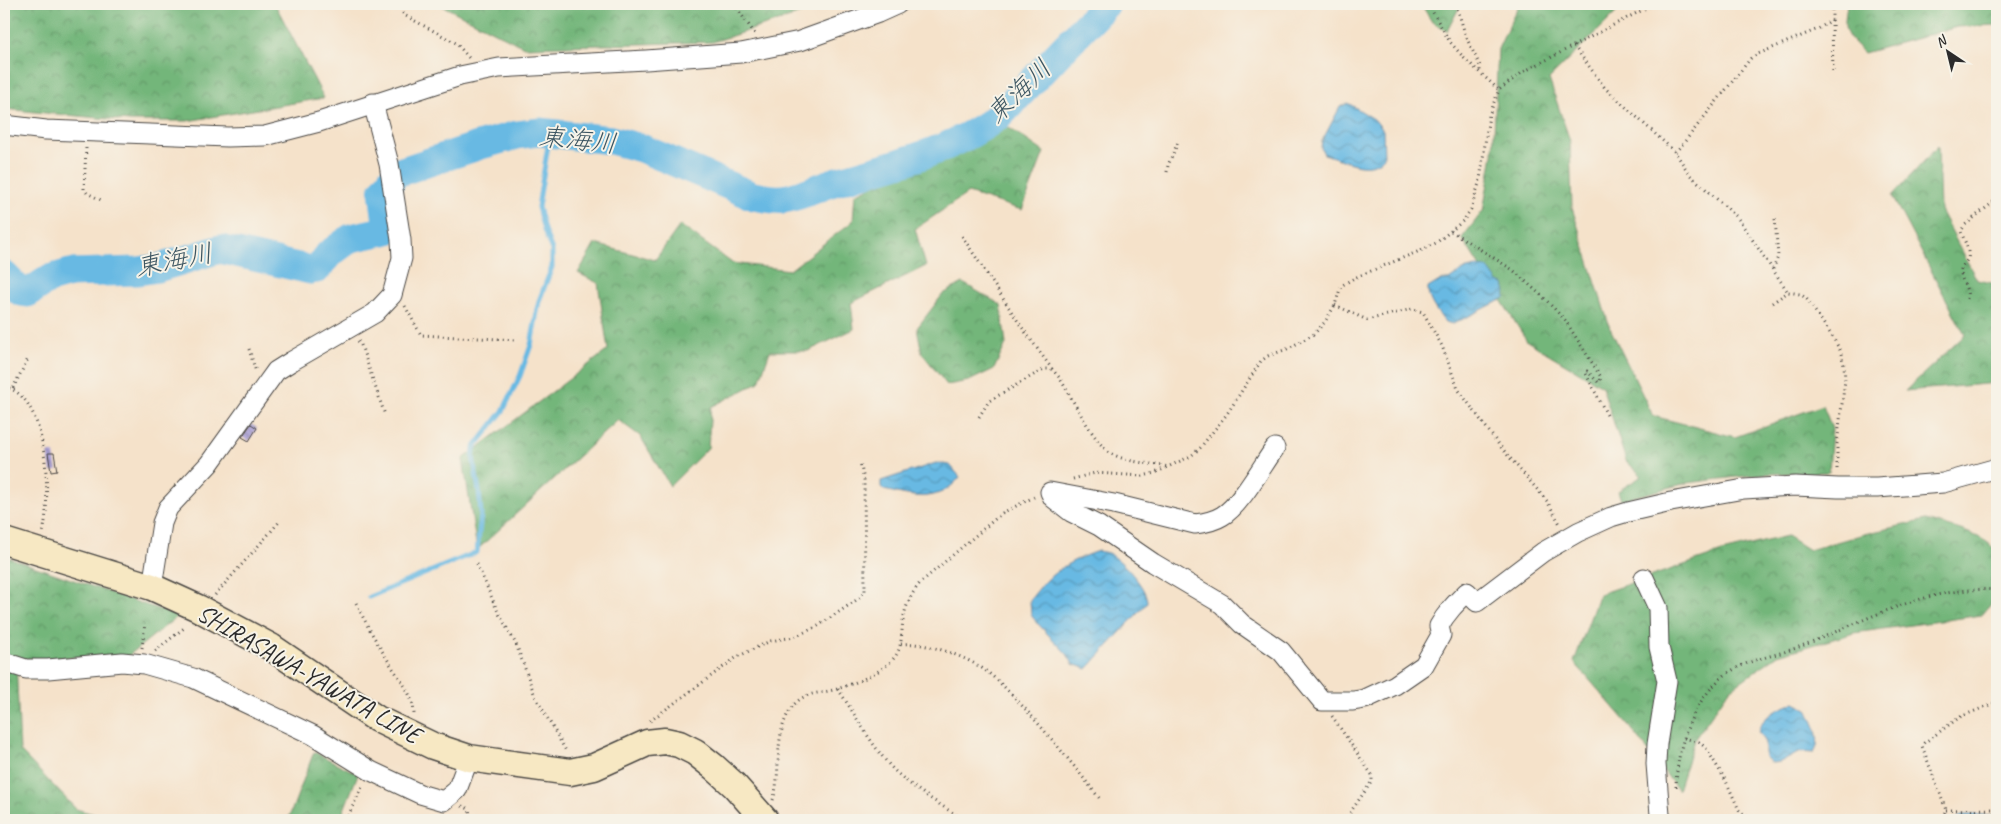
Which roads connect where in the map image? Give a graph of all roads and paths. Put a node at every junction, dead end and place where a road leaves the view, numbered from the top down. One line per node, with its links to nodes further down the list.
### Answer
1 (398, 4): 11 (path)
2 (734, 4): 10 (path)
3 (898, 4): 10 (street)
4 (1428, 4): 12 (path)
5 (1456, 4): 12 (path)
6 (1654, 4): 9 (path)
7 (1832, 4): 8 (path)
8 (1832, 20): 13 (path); 19 (path)
9 (1574, 46): 14 (path); 19 (path)
10 (764, 48): 11 (street)
11 (473, 73): 15 (street)
12 (1480, 73): 14 (path)
13 (1833, 75)
14 (1499, 90): 24 (path)
15 (373, 103): 17 (street); 28 (street)
16 (4, 125): 17 (street)
17 (87, 131): 22 (path)
18 (1179, 140): 20 (path)
19 (1675, 152): 26 (path)
20 (1167, 172)
21 (1997, 199): 29 (path)
22 (101, 200)
23 (1775, 219): 26 (path)
24 (1450, 231): 31 (path); 40 (path)
25 (962, 236): 35 (path)
26 (1773, 269): 27 (path)
27 (1788, 292): 30 (path); 45 (path)
28 (392, 295): 32 (street); 33 (path)
29 (1967, 299)
30 (1772, 303)
31 (1335, 305): 43 (path); 48 (path)
32 (349, 328): 38 (path); 53 (street)
33 (516, 340)
34 (29, 357): 37 (path)
35 (1052, 369): 39 (path); 43 (path)
36 (4, 387): 37 (path)
37 (13, 388): 50 (path)
38 (385, 415)
39 (979, 417)
40 (1608, 417)
41 (1275, 448): 46 (street)
42 (860, 462): 65 (path)
43 (1170, 467): 46 (path)
44 (1997, 468): 45 (street)
45 (1838, 488): 48 (street)
46 (1050, 492): 59 (path); 63 (street)
47 (280, 520): 56 (path)
48 (1567, 538): 63 (street)
49 (4, 542): 50 (main road, SHIRASAWA-YAWATA LINE)
50 (38, 553): 53 (main road, SHIRASAWA-YAWATA LINE)
51 (477, 564): 70 (path)
52 (1644, 578): 79 (street)
53 (152, 587): 56 (main road, SHIRASAWA-YAWATA LINE)
54 (1997, 590): 67 (path)
55 (356, 603): 66 (path)
56 (204, 611): 66 (main road, SHIRASAWA-YAWATA LINE)
57 (145, 623): 61 (path)
58 (184, 628): 61 (path)
59 (901, 644): 62 (path); 72 (path)
60 (4, 662): 61 (street)
61 (142, 663): 69 (street)
62 (838, 688): 75 (path); 77 (path)
63 (1322, 702): 78 (path)
64 (1997, 702): 74 (path)
65 (646, 724)
66 (409, 736): 68 (main road, SHIRASAWA-YAWATA LINE)
67 (1684, 738): 71 (path); 80 (path)
68 (469, 758): 69 (street); 70 (main road, SHIRASAWA-YAWATA LINE)
69 (371, 771): 76 (path)
70 (570, 772): 75 (main road, SHIRASAWA-YAWATA LINE)
71 (1676, 794)
72 (1100, 799)
73 (1997, 809): 74 (path)
74 (1946, 810): 81 (path)
75 (763, 817)
76 (346, 820)
77 (964, 820)
78 (1345, 820)
79 (1662, 820)
80 (1752, 820)
81 (1932, 820)

